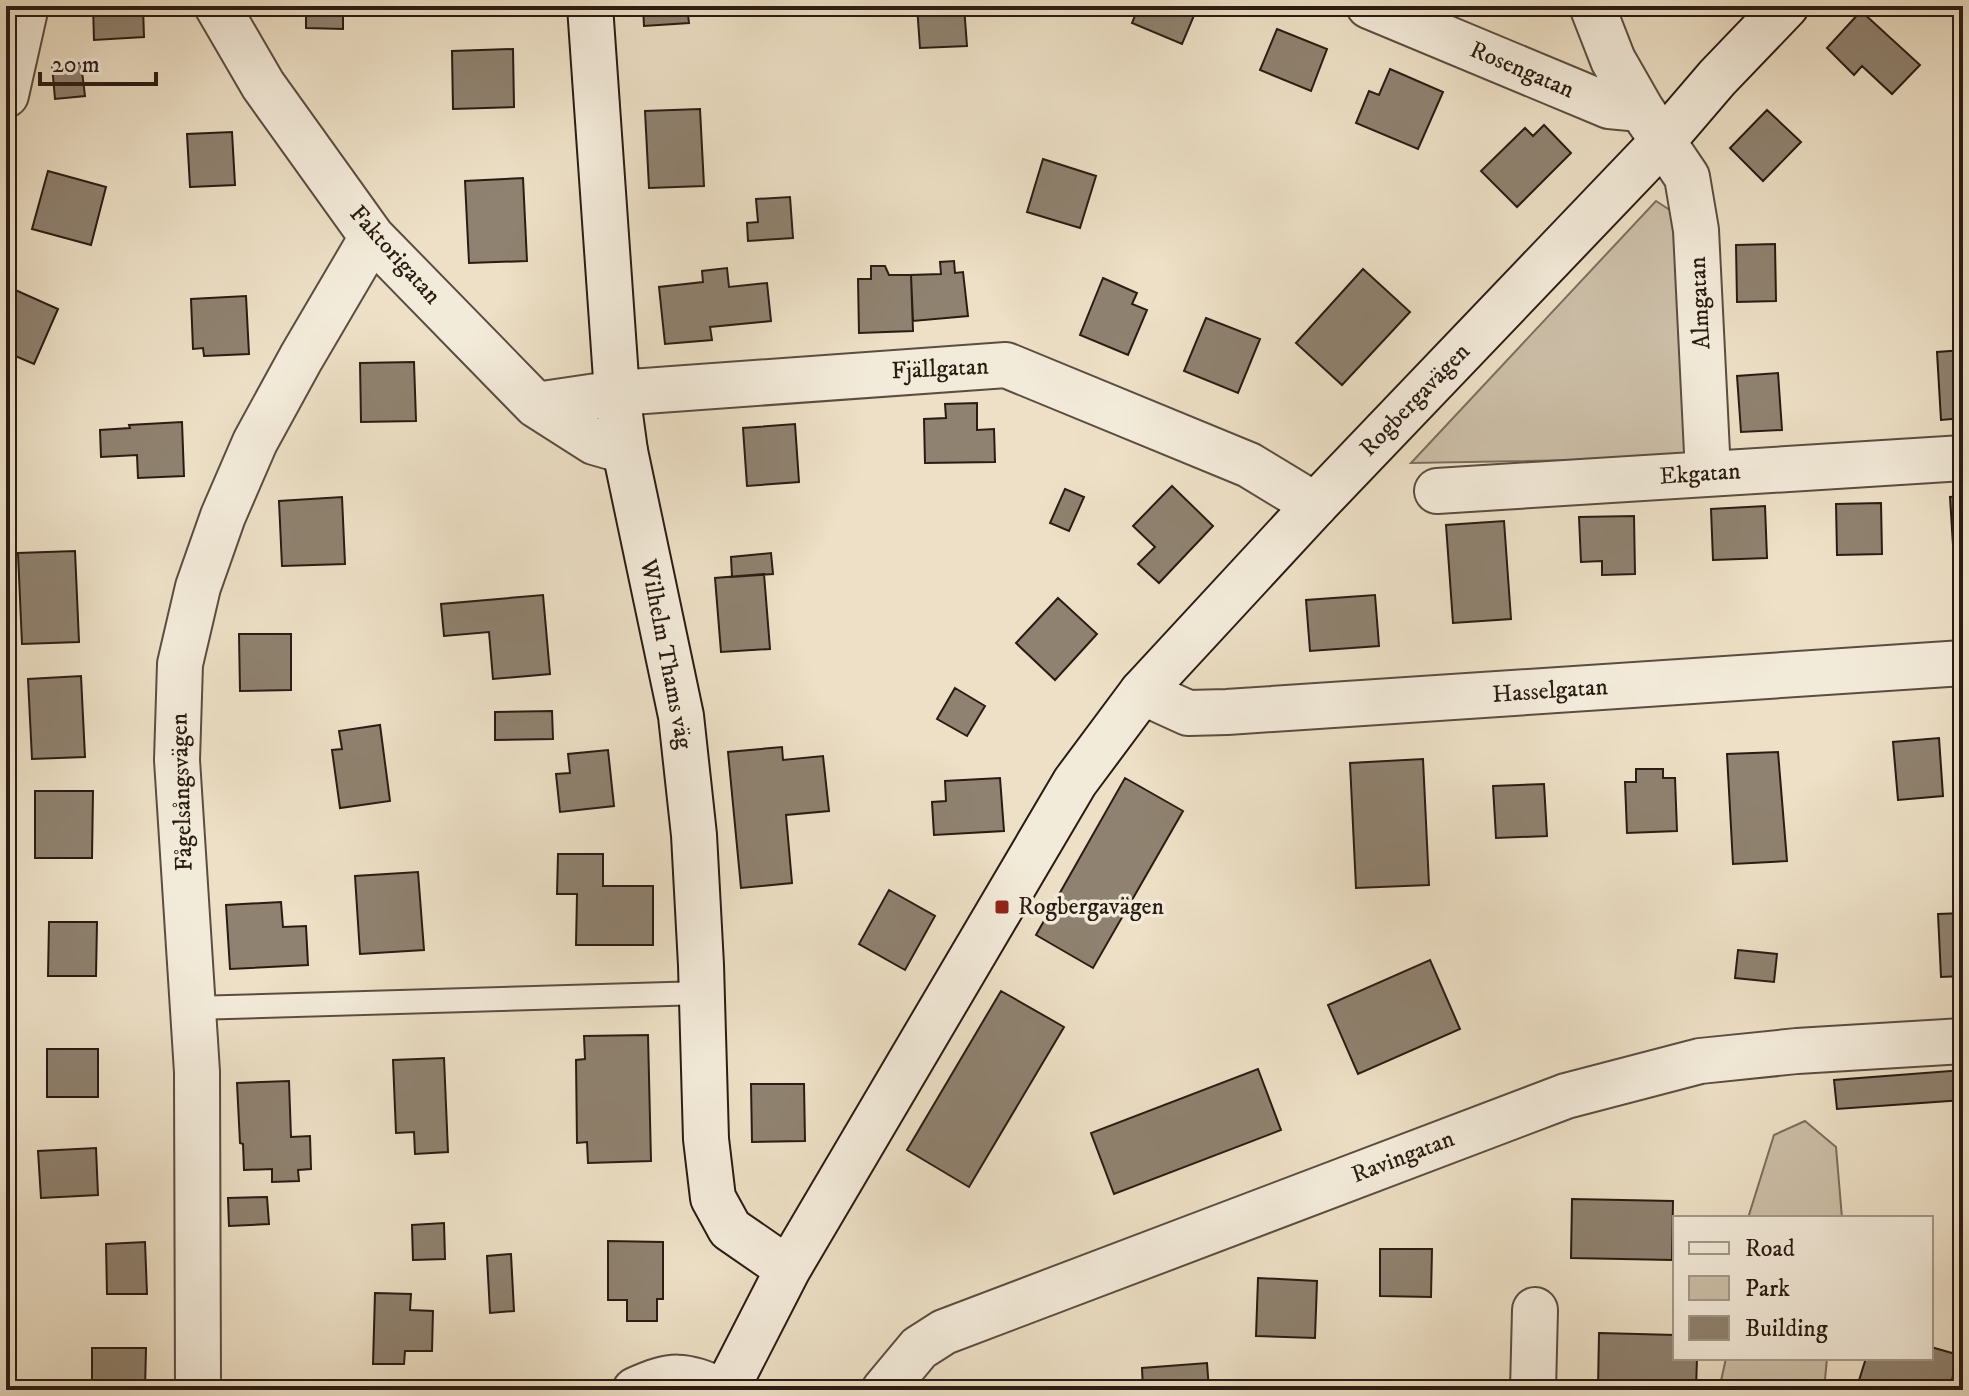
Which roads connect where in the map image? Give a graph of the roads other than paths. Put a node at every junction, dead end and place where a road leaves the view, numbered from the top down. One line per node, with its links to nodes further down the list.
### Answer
1 (26, 6): 7 (street)
2 (217, 6): 9 (street, Faktorigatan)
3 (590, 6): 10 (street, Wilhelm Thams väg)
4 (1369, 6): 8 (street, Rosengatan)
5 (1592, 6): 8 (street, Almgatan)
6 (1786, 6): 8 (street, Rogbergavägen)
7 (6, 95)
8 (1652, 125): 14 (street, Almgatan); 16 (street, Rogbergavägen)
9 (372, 237): 11 (street, Faktorigatan); 20 (street, Fågelsångsvägen)
10 (617, 393): 11 (street, Fjällgatan); 12 (street, Wilhelm Thams väg); 16 (street, Fjällgatan)
11 (536, 405): 12 (street, Faktorigatan)
12 (625, 451): 19 (street, Wilhelm Thams väg)
13 (1963, 458): 14 (street, Ekgatan)
14 (1708, 473): 15 (street, Ekgatan)
15 (1437, 491)
16 (1315, 505): 18 (street, Rogbergavägen)
17 (1963, 663): 18 (street, Hasselgatan)
18 (1142, 692): 22 (street, Rogbergavägen)
19 (702, 993): 20 (lane); 22 (street, Wilhelm Thams väg)
20 (193, 1008): 24 (street, Fågelsångsvägen)
21 (1963, 1041): 28 (street, Ravingatan)
22 (788, 1269): 27 (street, Rogbergavägen)
23 (1535, 1310): 29 (street)
24 (198, 1390)
25 (635, 1390): 26 (street)
26 (720, 1390)
27 (726, 1390)
28 (884, 1390)
29 (1533, 1390)

